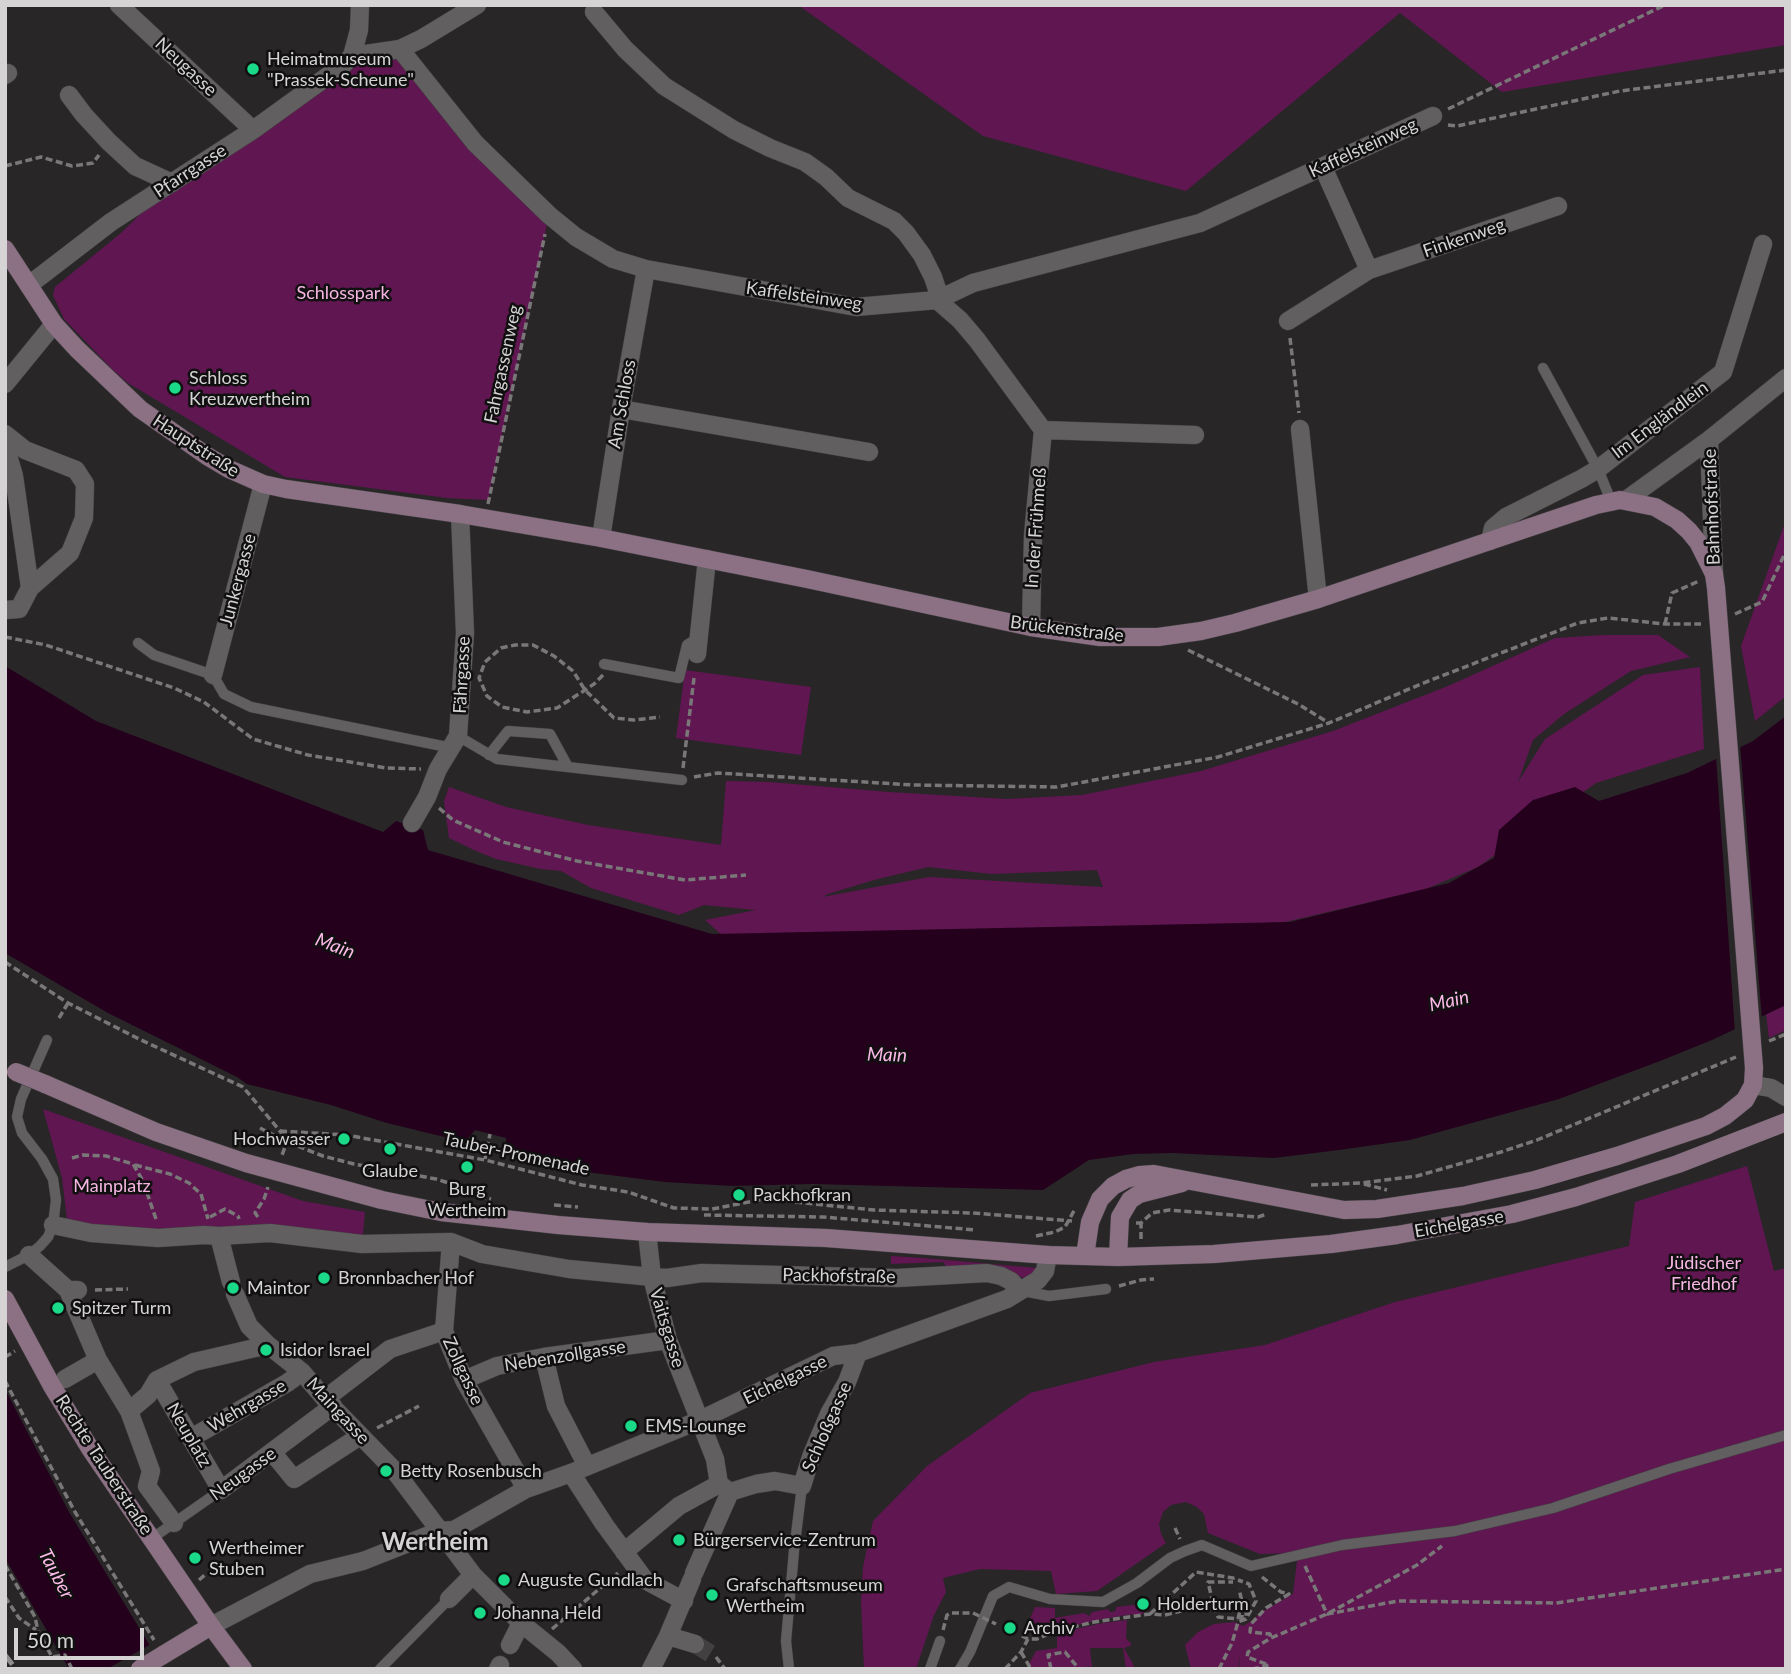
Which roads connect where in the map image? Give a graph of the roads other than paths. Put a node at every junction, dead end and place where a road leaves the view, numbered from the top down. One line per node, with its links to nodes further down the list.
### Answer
1 (119, 5): 9 (street, Neugasse)
2 (360, 5): 6 (street)
3 (477, 5): 5 (street)
4 (594, 12): 18 (street)
5 (400, 49): 6 (street); 15 (street, Kaffelsteinweg)
6 (352, 57): 9 (street, Pfarrgasse)
7 (69, 95): 11 (street)
8 (1428, 119): 10 (street, Kaffelsteinweg)
9 (253, 130): 11 (street, Pfarrgasse)
10 (1323, 167): 16 (street); 18 (street, Kaffelsteinweg)
11 (172, 183): 17 (street, Pfarrgasse)
12 (1558, 206): 16 (street, Finkenweg)
13 (1763, 244): 32 (street, Im Engländlein)
14 (5, 248): 17 (street, Hauptstraße)
15 (646, 269): 18 (street, Kaffelsteinweg); 24 (street, Am Schloss)
16 (1369, 270): 19 (street, Finkenweg)
17 (29, 285): 20 (street, Hauptstraße)
18 (937, 300): 26 (street)
19 (1288, 321)
20 (54, 324): 23 (street); 33 (street, Hauptstraße)
21 (1543, 368): 32 (lane)
22 (1786, 378): 29 (street, Bahnhofstraße)
23 (5, 384)
24 (621, 409): 31 (street); 36 (street, Am Schloss)
25 (1300, 429): 41 (street)
26 (1043, 430): 28 (street); 43 (street, In der Frühmeß)
27 (5, 434): 40 (street)
28 (1195, 435)
29 (1709, 440): 34 (street, Bahnhofstraße); 39 (street, Bahnhofstraße)
30 (5, 445): 40 (street)
31 (869, 452)
32 (1598, 469): 34 (lane); 37 (street, Im Engländlein)
33 (263, 484): 35 (street, Hauptstraße); 47 (street, Junkergasse)
34 (1618, 500): 37 (street, Brückenstraße); 39 (street)
35 (460, 514): 36 (street, Brückenstraße); 48 (street, Fährgasse)
36 (601, 538): 38 (street, Brückenstraße)
37 (1490, 541): 41 (street, Brückenstraße)
38 (707, 559): 43 (street, Brückenstraße); 45 (street)
39 (1715, 581): 55 (street, bridge)
40 (30, 588): 42 (street)
41 (1318, 598): 43 (street, Brückenstraße)
42 (5, 610)
43 (1031, 627)
44 (138, 643): 47 (lane)
45 (698, 646): 46 (lane)
46 (607, 665)
47 (213, 675): 48 (lane)
48 (455, 742): 49 (lane); 52 (street)
49 (489, 755): 50 (lane); 50 (lane)
50 (568, 767): 51 (lane)
51 (681, 780)
52 (412, 823)
53 (47, 1040): 58 (lane)
54 (11, 1069): 59 (street, Eichelgasse, bridge)
55 (1766, 1085): 57 (street)
56 (1786, 1122): 65 (street, Eichelgasse)
57 (1188, 1182): 64 (street); 65 (street)
58 (53, 1225): 60 (street); 62 (lane)
59 (647, 1232): 63 (street, Eichelgasse); 67 (street, Vaitsgasse)
60 (219, 1236): 61 (street); 73 (street, Maingasse)
61 (451, 1242): 67 (street); 71 (street, Zollgasse)
62 (29, 1255): 66 (lane); 76 (street)
63 (1048, 1255): 64 (street, Eichelgasse); 69 (street, Eichelgasse)
64 (1085, 1256): 65 (street, Eichelgasse)
65 (1118, 1257)
66 (5, 1266)
67 (652, 1277): 69 (street, Packhofstraße); 72 (street, Vaitsgasse)
68 (1106, 1289): 69 (lane)
69 (1020, 1291): 74 (street, Eichelgasse)
70 (5, 1299): 95 (street, Rechte Tauberstraße)
71 (444, 1331): 80 (street, Zollgasse); 81 (street, Neugasse)
72 (668, 1340): 75 (street, Nebenzollgasse); 83 (street, Vaitsgasse)
73 (268, 1345): 77 (street, Maingasse); 79 (street)
74 (858, 1353): 83 (street, Eichelgasse); 89 (street, Schloßgasse)
75 (544, 1357): 80 (street, Nebenzollgasse); 88 (street)
76 (98, 1360): 78 (street); 82 (street)
77 (302, 1372): 81 (street, Maingasse); 86 (street, Wehrgasse)
78 (65, 1379)
79 (157, 1380): 82 (street); 86 (street, Neuplatz)
80 (464, 1380): 91 (street, Zollgasse)
81 (329, 1402): 85 (street, Maingasse); 87 (street, Neugasse)
82 (129, 1411): 93 (street)
83 (700, 1420): 88 (street, Eichelgasse); 90 (street, Vaitsgasse)
84 (1786, 1435): 113 (lane)
85 (360, 1436): 87 (street); 94 (street, Maingasse)
86 (191, 1438): 92 (street, Neuplatz)
87 (272, 1452): 92 (street, Neugasse)
88 (579, 1470): 91 (street, Eichelgasse); 96 (street)
89 (802, 1486): 90 (street); 111 (lane, Schloßgasse)
90 (724, 1488): 96 (street); 99 (street)
91 (526, 1489): 94 (street, Eichelgasse)
92 (221, 1490): 93 (lane, Neugasse)
93 (174, 1523): 95 (lane, Neugasse)
94 (439, 1531): 97 (street, Maingasse); 101 (street, Eichelgasse)
95 (151, 1539): 101 (street, Rechte Tauberstraße)
96 (627, 1557): 99 (street)
97 (473, 1575): 98 (street); 100 (street, Maingasse)
98 (449, 1599): 108 (lane)
99 (684, 1601): 102 (street)
100 (521, 1623): 105 (street); 109 (street, Maingasse)
101 (211, 1626): 106 (street, bridge); 107 (street, Rechte Tauberstraße)
102 (668, 1636): 104 (street); 110 (street)
103 (940, 1641): 112 (lane)
104 (695, 1644)
105 (510, 1645)
106 (140, 1669)
107 (243, 1669)
108 (380, 1669)
109 (573, 1669)
110 (651, 1669)
111 (789, 1669)
112 (930, 1669)
113 (960, 1669)

